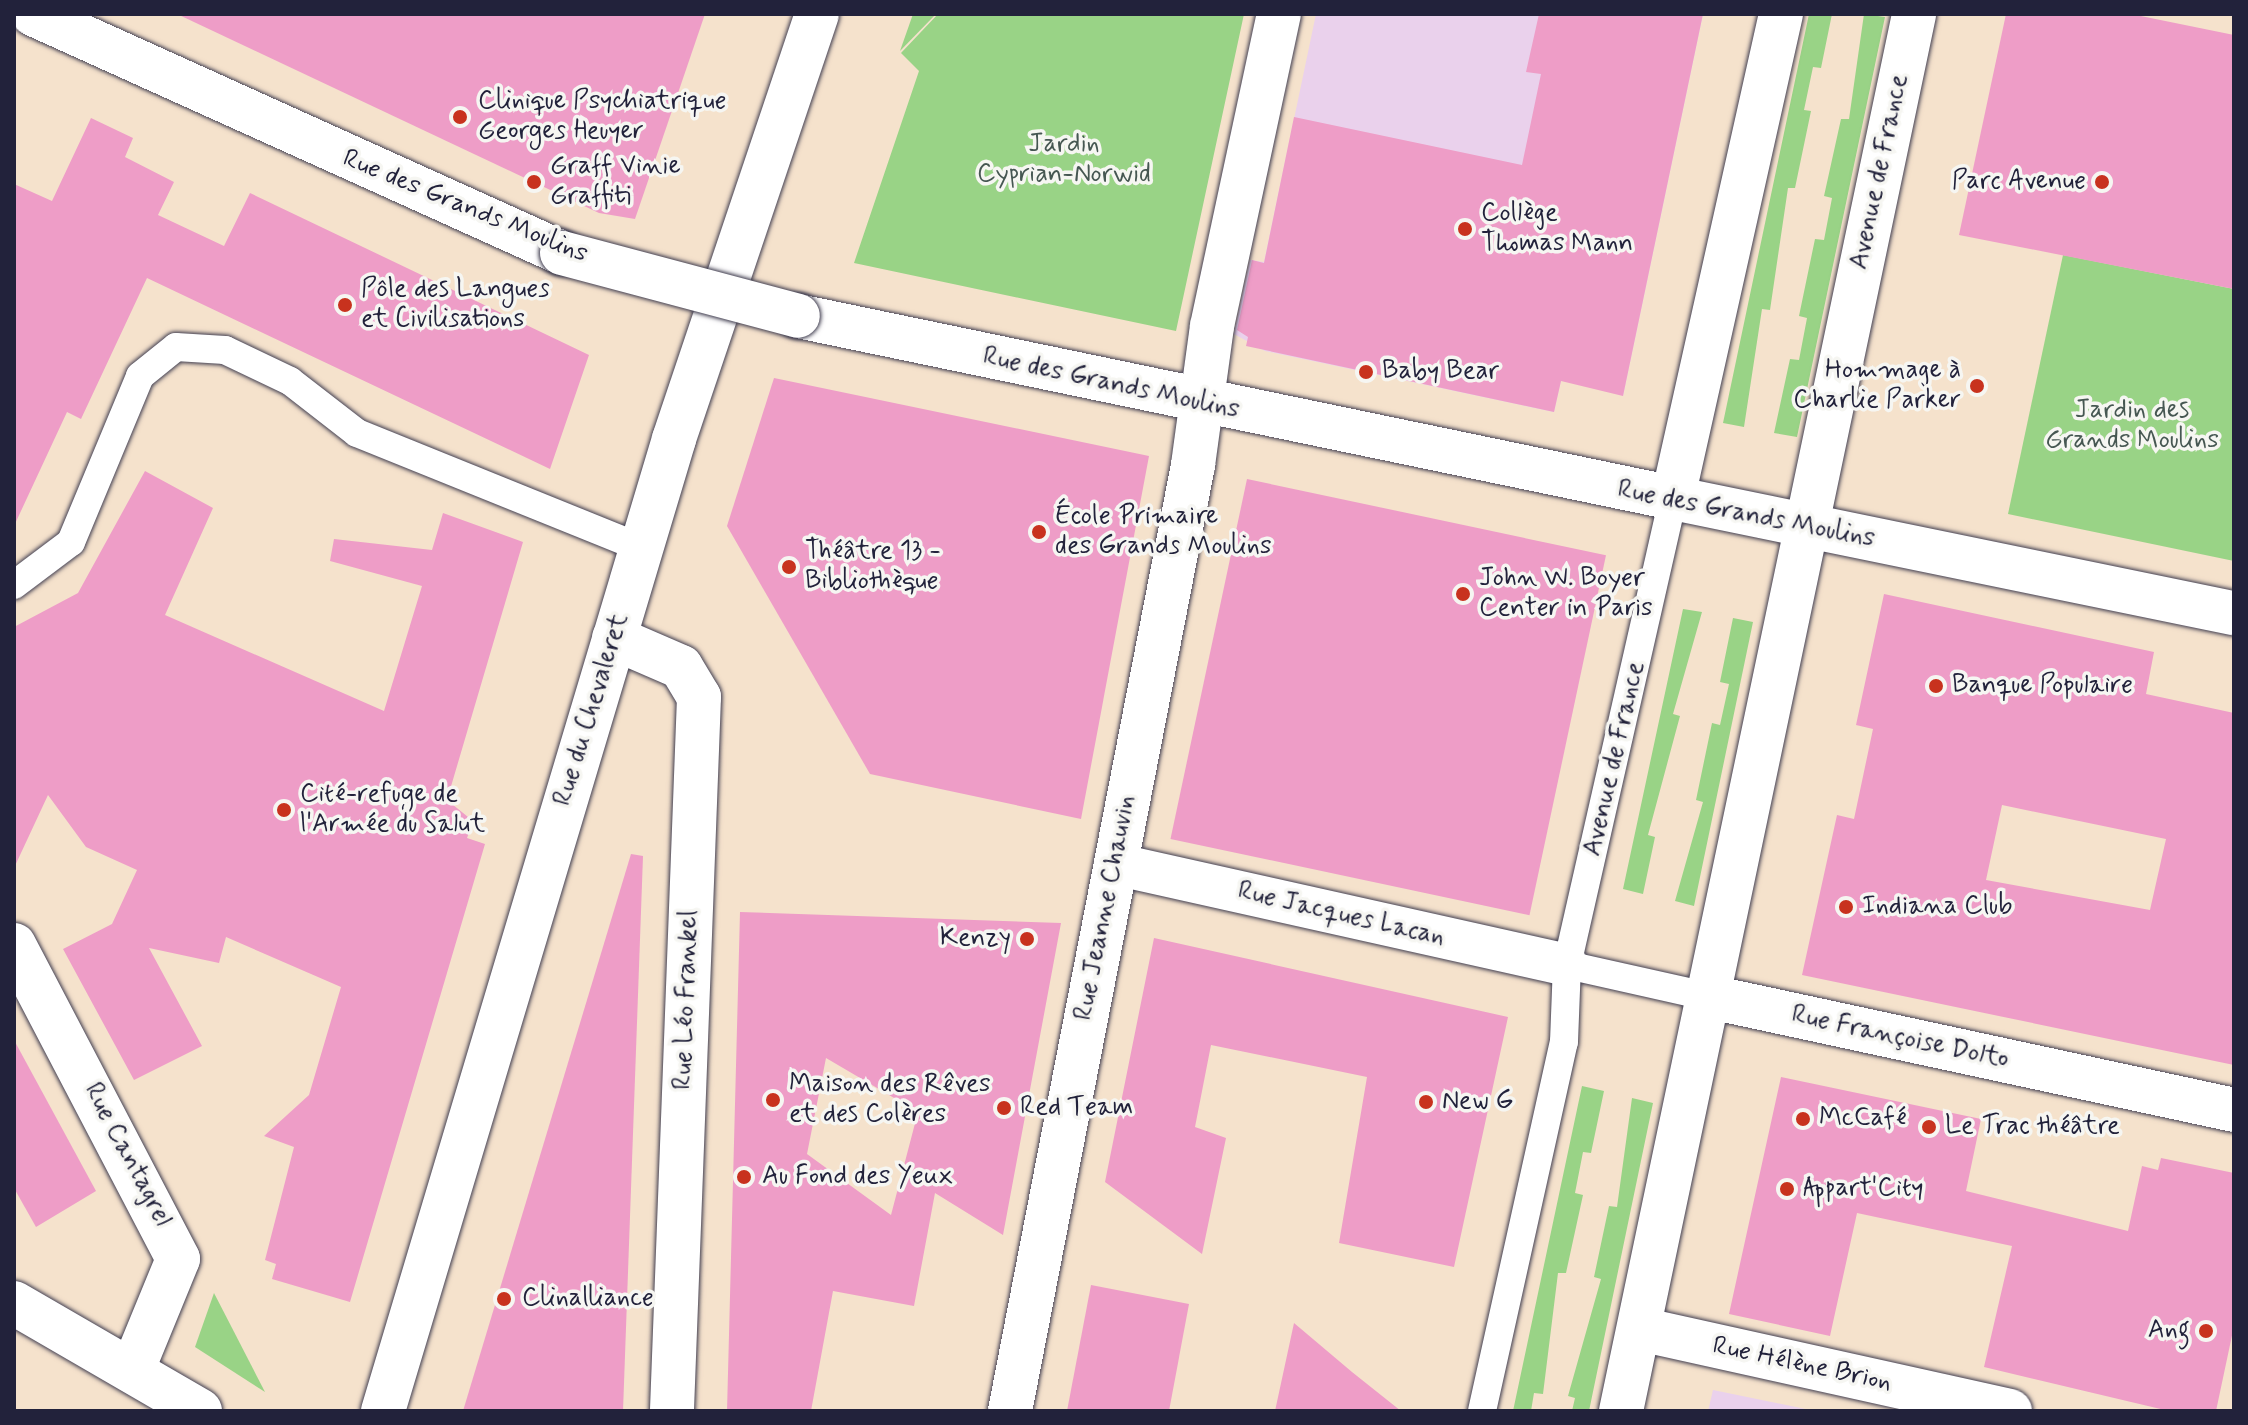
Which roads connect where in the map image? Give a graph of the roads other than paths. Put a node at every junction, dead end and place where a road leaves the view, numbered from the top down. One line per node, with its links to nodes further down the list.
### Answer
1 (33, 14): 7 (street, Rue des Grands Moulins, bridge)
2 (817, 14): 6 (street, Rue du Chevaleret)
3 (1279, 14): 8 (street, Rue Jeanne Chauvin)
4 (1781, 14): 9 (street, Avenue de France)
5 (1914, 14): 10 (street, Avenue de France)
6 (720, 291): 7 (lane); 11 (street, Rue du Chevaleret)
7 (796, 313): 8 (street, Rue des Grands Moulins)
8 (1201, 404): 9 (street, Rue des Grands Moulins); 15 (street, Rue Jeanne Chauvin)
9 (1673, 498): 10 (street, Rue des Grands Moulins); 17 (lane, Avenue de France)
10 (1804, 525): 13 (street, Rue des Grands Moulins); 18 (street, Avenue de France)
11 (641, 548): 12 (lane); 14 (street, Rue du Chevaleret)
12 (14, 585)
13 (2234, 613)
14 (614, 638): 24 (street, Rue du Chevaleret); 25 (street, Rue Léo Frankel)
15 (1115, 864): 17 (street, Rue Jacques Lacan); 26 (street, Rue Jeanne Chauvin)
16 (14, 945): 22 (street, Rue Cantagrel)
17 (1567, 965): 18 (lane, Rue Françoise Dolto); 27 (lane, Avenue de France)
18 (1706, 996): 19 (street, Rue Françoise Dolto); 21 (street, Avenue de France)
19 (2234, 1110)
20 (14, 1303): 22 (street)
21 (1640, 1329): 28 (street, Avenue de France); 29 (street, Rue Hélène Brion)
22 (132, 1371): 23 (street)
23 (200, 1411)
24 (383, 1411)
25 (672, 1411)
26 (1010, 1411)
27 (1482, 1411)
28 (1621, 1411)
29 (2010, 1411)

